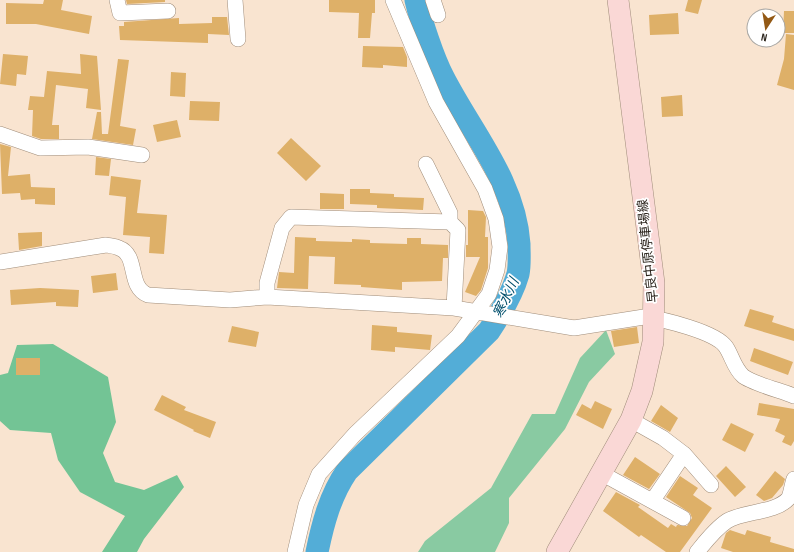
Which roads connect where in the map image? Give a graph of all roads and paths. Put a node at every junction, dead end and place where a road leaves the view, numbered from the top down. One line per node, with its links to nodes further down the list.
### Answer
1 (117, 0): 6 (street)
2 (235, 0): 8 (street)
3 (393, 0): 16 (street)
4 (433, 0): 7 (street)
5 (618, 0): 17 (main road, 早良中原停車場線)
6 (168, 11)
7 (438, 15)
8 (238, 39)
9 (0, 134): 10 (street)
10 (142, 155)
11 (426, 164): 12 (street)
12 (450, 222): 14 (street); 15 (street)
13 (0, 262): 14 (street)
14 (267, 297): 15 (street)
15 (454, 308): 16 (street)
16 (478, 311): 17 (street); 26 (street)
17 (654, 318): 18 (street); 19 (main road, 早良中原停車場線)
18 (794, 396)
19 (631, 420): 20 (street); 21 (main road, 早良中原停車場線)
20 (684, 454): 23 (street); 24 (street)
21 (602, 472): 24 (street); 27 (main road, 早良中原停車場線)
22 (794, 478): 28 (street)
23 (711, 485)
24 (653, 500): 25 (street)
25 (683, 518)
26 (295, 552)
27 (557, 552)
28 (697, 552)

